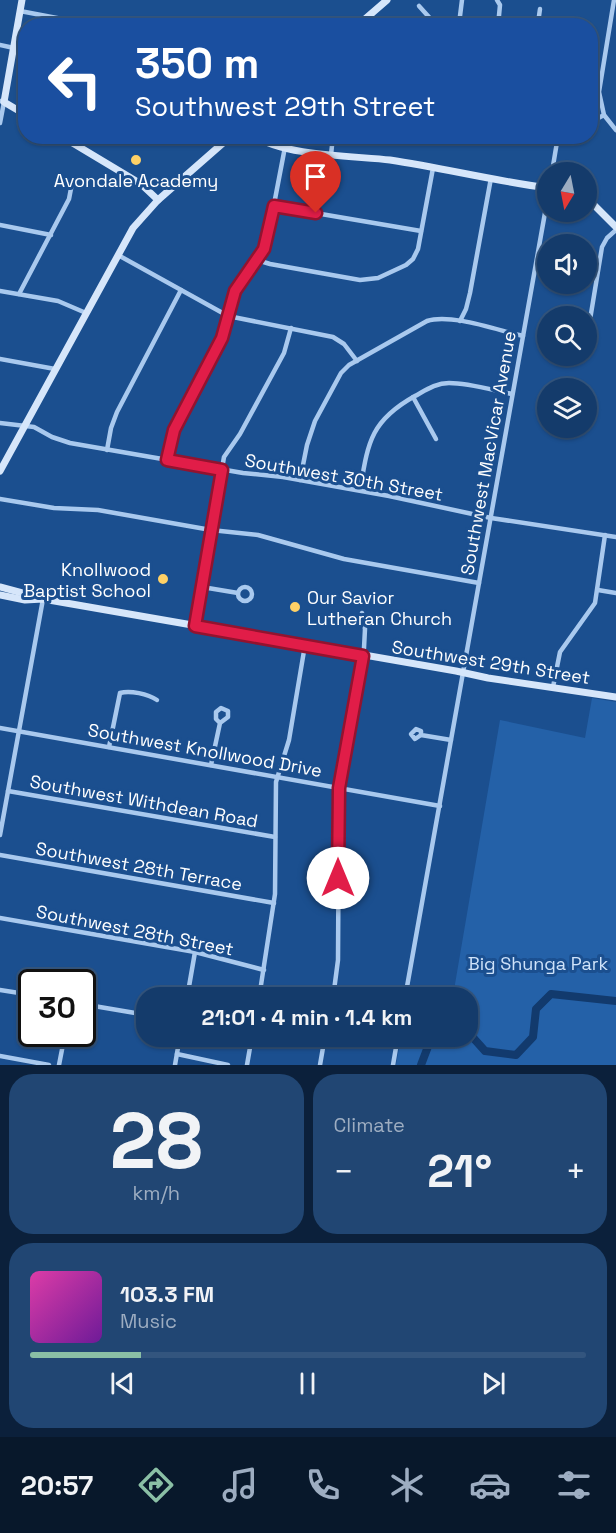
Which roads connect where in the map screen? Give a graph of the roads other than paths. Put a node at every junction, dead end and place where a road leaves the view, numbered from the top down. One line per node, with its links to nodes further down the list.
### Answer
1 (22, 0): 8 (main road)
2 (387, 0): 11 (main road)
3 (462, 0): 13 (street)
4 (497, 0): 14 (street)
5 (614, 0): 21 (street)
6 (419, 6): 12 (street)
7 (540, 9): 15 (street)
8 (20, 11): 9 (main road); 10 (street)
9 (19, 18)
10 (57, 18)
11 (366, 18)
12 (430, 18)
13 (461, 18)
14 (499, 18)
15 (541, 18)
16 (18, 23): 18 (main road)
17 (0, 45): 18 (street)
18 (14, 48): 19 (main road)
19 (2, 102): 20 (main road); 23 (street)
20 (18, 111)
21 (604, 115): 22 (street); 24 (street)
22 (598, 118)
23 (0, 123)
24 (616, 130)
25 (74, 144): 37 (main road)
26 (222, 144): 37 (main road)
27 (272, 144): 30 (main road)
28 (332, 144): 31 (street)
29 (557, 144): 32 (street)
30 (285, 147): 31 (main road); 38 (street)
31 (331, 155): 33 (main road)
32 (554, 162)
33 (433, 168): 35 (main road); 43 (street)
34 (72, 178): 44 (street)
35 (491, 178): 36 (main road); 53 (street)
36 (537, 186)
37 (158, 200): 45 (main road)
38 (274, 206): 43 (street); 46 (street)
39 (597, 209): 42 (main road)
40 (543, 222): 55 (street, Southwest MacVicar Avenue)
41 (0, 225): 44 (street)
42 (616, 229): 50 (street)
43 (421, 231): 46 (street)
44 (51, 235): 49 (street)
45 (117, 255): 47 (street); 51 (main road)
46 (257, 260): 52 (street)
47 (181, 290): 52 (street); 64 (street)
48 (0, 291): 49 (street)
49 (19, 294): 51 (street)
50 (592, 306)
51 (86, 313): 58 (main road)
52 (228, 316): 54 (street); 65 (street)
53 (460, 321): 55 (street); 57 (street)
54 (291, 328): 57 (street); 66 (street)
55 (523, 336): 59 (street, Southwest MacVicar Avenue)
56 (0, 359): 58 (street)
57 (357, 361): 68 (street)
58 (55, 369): 62 (main road)
59 (512, 394): 60 (street); 71 (street, Southwest MacVicar Avenue)
60 (413, 397): 63 (street); 69 (street)
61 (0, 423): 62 (street, Southwest 30th Street)
62 (24, 427): 64 (street, Southwest 30th Street); 67 (main road)
63 (436, 440)
64 (107, 450): 65 (street, Southwest 30th Street)
65 (167, 460): 66 (street, Southwest 30th Street)
66 (222, 470): 68 (street, Southwest 30th Street); 72 (street)
67 (0, 471)
68 (300, 480): 69 (street, Southwest 30th Street)
69 (360, 490): 71 (street, Southwest 30th Street)
70 (0, 499): 72 (street)
71 (491, 518): 73 (street, Southwest 30th Street); 75 (street, Southwest MacVicar Avenue)
72 (211, 530): 75 (street); 77 (street)
73 (605, 535): 74 (street, Southwest 30th Street); 78 (street)
74 (616, 537)
75 (479, 584): 87 (street, Southwest MacVicar Avenue)
76 (0, 587): 82 (main road, Southwest 29th Street)
77 (202, 587): 79 (street); 84 (street)
78 (598, 590): 80 (street); 88 (street)
79 (238, 593)
80 (616, 593)
81 (0, 595): 82 (main road, Southwest 29th Street)
82 (43, 599): 84 (main road, Southwest 29th Street); 93 (street)
83 (362, 613): 86 (street)
84 (195, 626): 85 (main road, Southwest 29th Street)
85 (305, 645): 86 (main road, Southwest 29th Street); 98 (street)
86 (363, 656): 87 (main road, Southwest 29th Street); 99 (street)
87 (464, 673): 88 (main road, Southwest 29th Street); 95 (street, Southwest MacVicar Avenue)
88 (553, 687): 89 (main road, Southwest 29th Street)
89 (616, 697)
90 (157, 700): 96 (street)
91 (220, 723): 97 (street)
92 (0, 728): 93 (street, Southwest Knollwood Drive)
93 (19, 731): 96 (street, Southwest Knollwood Drive); 100 (street)
94 (421, 735): 95 (street)
95 (451, 740): 101 (street, Southwest MacVicar Avenue)
96 (109, 747): 97 (street, Southwest Knollwood Drive)
97 (211, 765): 98 (street, Southwest Knollwood Drive)
98 (276, 777): 99 (street, Southwest Knollwood Drive); 103 (street)
99 (339, 788): 101 (street, Southwest Knollwood Drive); 111 (street)
100 (8, 791): 102 (street); 103 (street, Southwest Withdean Road)
101 (440, 806): 112 (street, Southwest MacVicar Avenue)
102 (0, 836)
103 (275, 837): 105 (street)
104 (0, 855): 105 (street, Southwest 28th Terrace)
105 (274, 903): 108 (street)
106 (0, 918): 107 (street, Southwest 28th Street)
107 (195, 952): 108 (street, Southwest 28th Street); 109 (street)
108 (264, 970): 110 (street)
109 (189, 987)
110 (261, 987)
111 (334, 987)
112 (407, 987)
113 (0, 990): 114 (street)
114 (18, 993)
115 (96, 1006): 116 (street)
116 (136, 1013)
117 (62, 1047): 125 (street)
118 (178, 1047): 122 (street)
119 (250, 1047): 128 (street)
120 (323, 1047): 129 (street)
121 (396, 1047): 130 (street)
122 (177, 1054): 126 (street); 127 (street)
123 (0, 1056): 124 (street)
124 (49, 1065)
125 (59, 1065)
126 (175, 1065)
127 (228, 1065)
128 (247, 1065)
129 (320, 1065)
130 (393, 1065)

